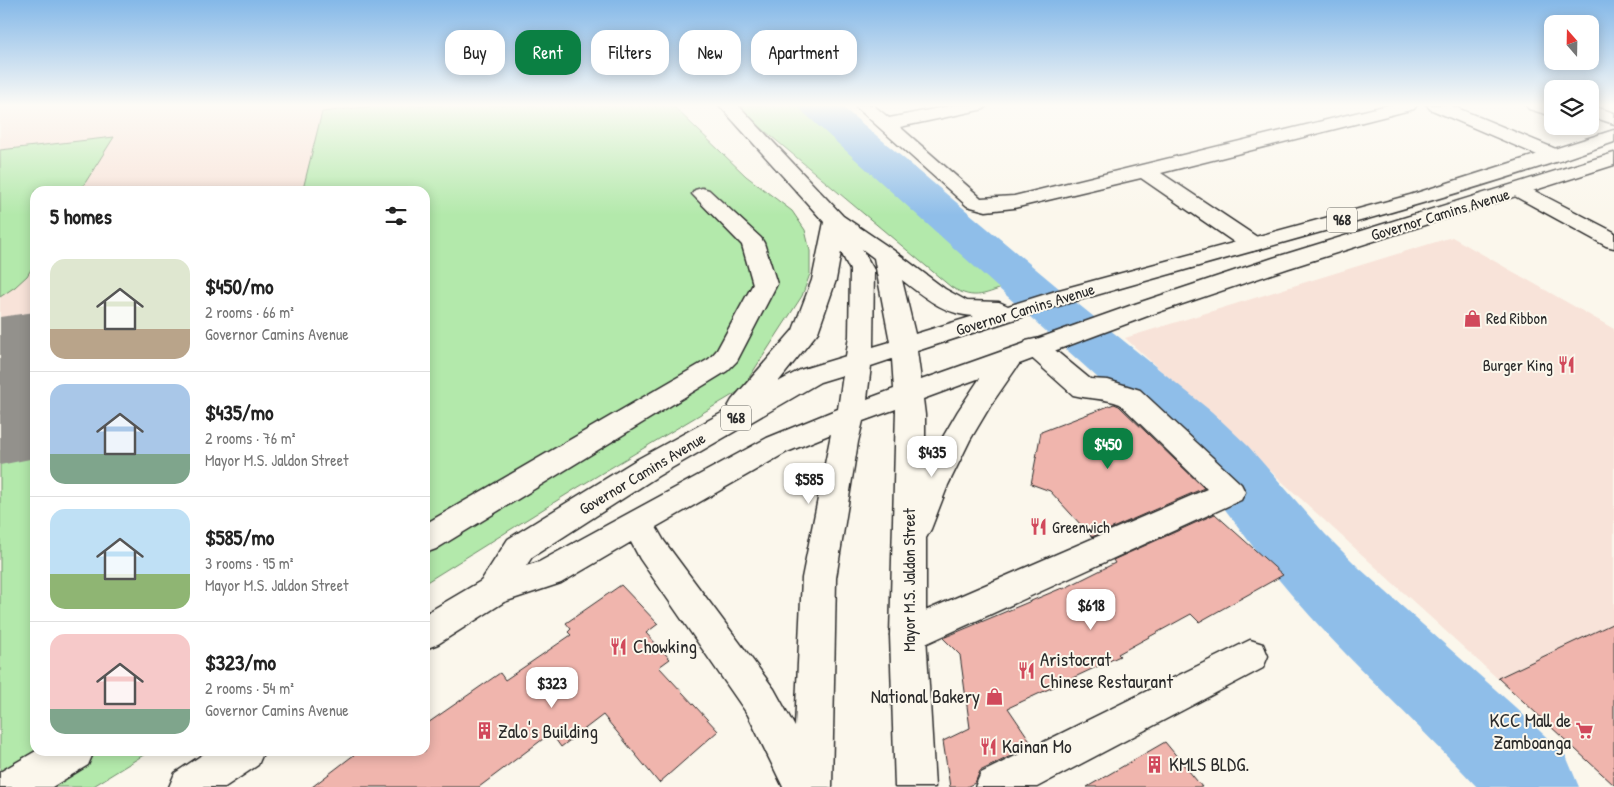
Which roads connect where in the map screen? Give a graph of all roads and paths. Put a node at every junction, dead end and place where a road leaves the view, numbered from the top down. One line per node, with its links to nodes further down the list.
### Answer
1 (762, 142): 11 (main road)
2 (907, 142): 8 (main road)
3 (1262, 142): 8 (main road)
4 (1522, 142): 6 (main road)
5 (1595, 142): 6 (main road, Governor Camins Avenue / 968)
6 (1556, 156): 13 (main road, Governor Camins Avenue / 968)
7 (1614, 159): 9 (main road, Governor Camins Avenue / 968)
8 (1145, 171): 13 (main road)
9 (1518, 190): 12 (main road); 17 (main road, Governor Camins Avenue / 968)
10 (702, 194): 23 (main road)
11 (835, 221): 14 (main road); 18 (main road); 21 (main road)
12 (1614, 241)
13 (1252, 244): 15 (main road, Governor Camins Avenue / 968)
14 (885, 255): 15 (main road); 16 (main road, Mayor M.S. Jaldon Street)
15 (1018, 310): 16 (main road, Governor Camins Avenue / 968)
16 (903, 347): 18 (main road, Governor Camins Avenue / 968); 19 (main road, Mayor M.S. Jaldon Street)
17 (1032, 348): 19 (main road, Governor Camins Avenue / 968); 24 (main road); 27 (main road)
18 (859, 361): 20 (main road); 21 (main road, Governor Camins Avenue / 968)
19 (908, 394): 20 (main road, Governor Camins Avenue / 968); 24 (main road, Mayor M.S. Jaldon Street)
20 (851, 415): 22 (main road, Governor Camins Avenue / 968); 34 (main road)
21 (730, 422): 25 (main road, Governor Camins Avenue / 968)
22 (637, 523): 25 (main road, Governor Camins Avenue / 968); 33 (main road)
23 (430, 537)
24 (907, 552): 27 (main road, Mayor M.S. Jaldon Street)
25 (493, 591): 26 (main road, Governor Camins Avenue / 968)
26 (430, 630)
27 (908, 635): 35 (main road, Mayor M.S. Jaldon Street)
28 (1250, 656): 36 (main road)
29 (66, 756): 31 (main road)
30 (236, 756): 32 (main road)
31 (14, 787)
32 (189, 787)
33 (805, 787)
34 (812, 787)
35 (915, 787)
36 (995, 787)

